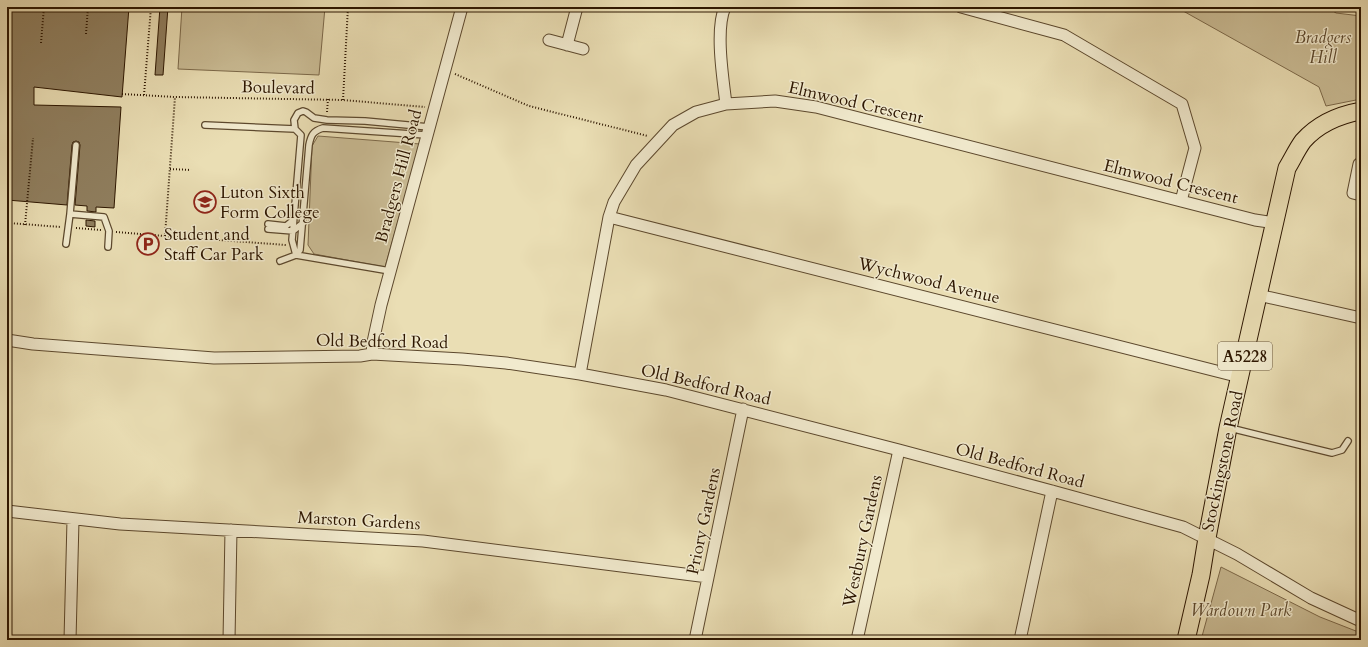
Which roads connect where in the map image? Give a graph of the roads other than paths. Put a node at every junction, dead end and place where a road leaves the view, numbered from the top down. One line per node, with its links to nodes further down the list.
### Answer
1 (462, 7): 12 (street, Bradgers Hill Road)
2 (577, 7): 6 (street)
3 (725, 7): 8 (street)
4 (961, 7): 16 (street)
5 (549, 40): 6 (street)
6 (567, 45): 7 (street)
7 (583, 49)
8 (726, 104): 16 (street, Elmwood Crescent); 19 (street, Elmwood Crescent)
9 (1361, 111): 21 (main road, Stockingstone Road / A5228)
10 (205, 125): 11 (lane)
11 (295, 129): 12 (lane); 18 (lane)
12 (427, 131): 20 (lane); 27 (street, Bradgers Hill Road)
13 (76, 145): 17 (lane)
14 (1359, 164): 15 (street)
15 (1361, 195)
16 (1181, 201): 21 (street, Elmwood Crescent)
17 (70, 214): 23 (lane); 24 (lane)
18 (294, 215): 22 (lane); 22 (lane)
19 (609, 217): 32 (street, Elmwood Crescent); 33 (street, Wychwood Avenue)
20 (303, 223): 22 (lane); 25 (lane)
21 (1275, 223): 28 (main road, Stockingstone Road / A5228)
22 (293, 231): 25 (lane)
23 (66, 244)
24 (108, 247)
25 (296, 255): 26 (lane); 27 (lane)
26 (280, 261)
27 (390, 271): 31 (street, Bradgers Hill Road)
28 (1258, 295): 29 (street); 33 (main road, Stockingstone Road / A5228)
29 (1361, 318)
30 (7, 340): 31 (street, Old Bedford Road)
31 (372, 354): 32 (street, Old Bedford Road)
32 (580, 374): 34 (street, Old Bedford Road)
33 (1240, 376): 35 (main road, Stockingstone Road / A5228)
34 (743, 409): 37 (street, Old Bedford Road); 43 (street, Priory Gardens)
35 (1228, 428): 36 (lane); 42 (main road, Stockingstone Road / A5228)
36 (1348, 441)
37 (899, 450): 38 (street, Old Bedford Road); 48 (street, Westbury Gardens)
38 (1052, 491): 42 (street, Old Bedford Road); 49 (street)
39 (7, 511): 40 (street, Marston Gardens)
40 (73, 520): 41 (street, Marston Gardens); 45 (street)
41 (231, 530): 43 (street, Marston Gardens); 46 (street)
42 (1207, 538): 44 (street, Old Bedford Road); 50 (main road, Stockingstone Road / A5228)
43 (708, 577): 47 (street, Priory Gardens)
44 (1361, 621)
45 (70, 640)
46 (229, 640)
47 (694, 640)
48 (857, 640)
49 (1020, 640)
50 (1186, 640)

